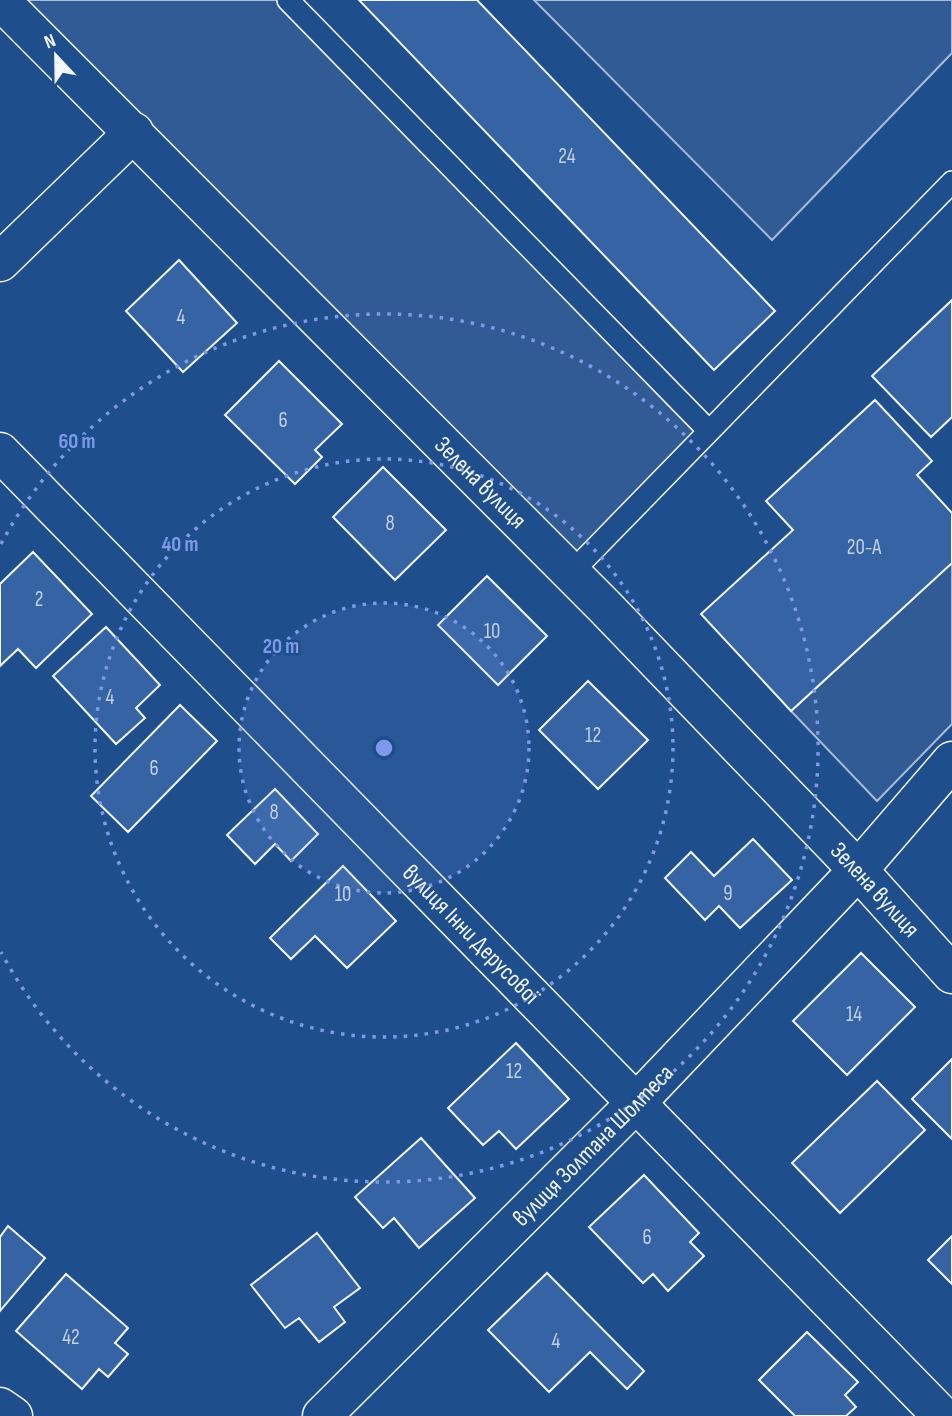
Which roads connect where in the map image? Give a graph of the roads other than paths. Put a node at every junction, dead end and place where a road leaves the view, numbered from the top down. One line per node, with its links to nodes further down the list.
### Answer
1 (0, 0): 3 (street, Зелена вулиця)
2 (288, 0): 6 (lane)
3 (134, 132): 5 (street); 8 (street, Зелена вулиця)
4 (952, 183): 6 (lane)
5 (0, 262)
6 (708, 430): 8 (lane)
7 (0, 452): 12 (street, вулиця Інни Дерусової)
8 (571, 573): 10 (street, Зелена вулиця)
9 (952, 761): 10 (street, вулиця Золтана Шолтеса)
10 (858, 870): 11 (street, Зелена вулиця); 12 (street, вулиця Золтана Шолтеса)
11 (952, 974)
12 (635, 1104): 15 (street, вулиця Золтана Шолтеса); 16 (street, вулиця Інни Дерусової)
13 (0, 1407): 14 (street)
14 (13, 1416)
15 (322, 1416)
16 (942, 1416)

